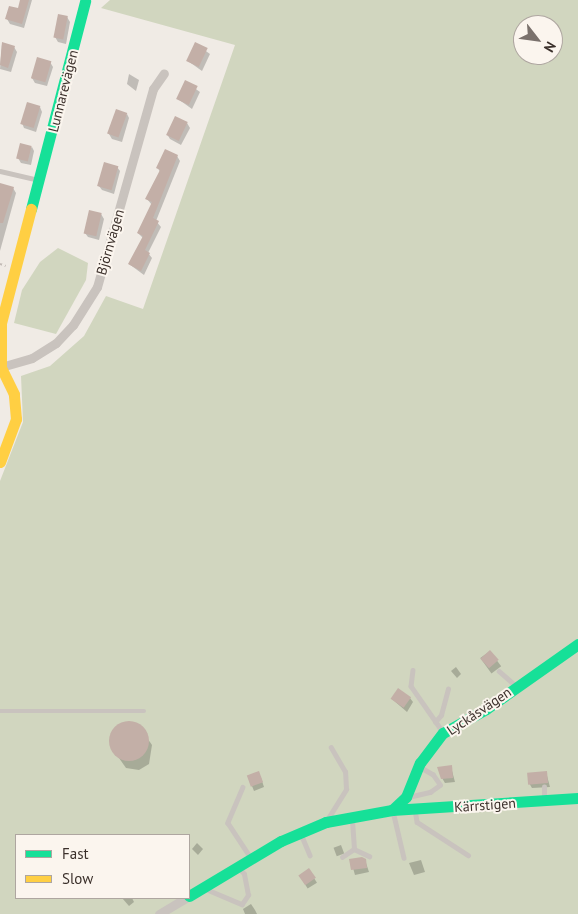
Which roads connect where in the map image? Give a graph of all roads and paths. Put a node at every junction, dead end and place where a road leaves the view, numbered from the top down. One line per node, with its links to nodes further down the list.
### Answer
1 (85, 0): 4 (street, Lunnarevägen)
2 (164, 73): 5 (street, Björnvägen)
3 (0, 171): 4 (lane)
4 (40, 180): 5 (street, Lunnarevägen)
5 (0, 367): 6 (street, Lunnarevägen)
6 (0, 462)
7 (578, 644): 10 (street, Lyckåsvägen)
8 (413, 670): 14 (lane)
9 (499, 672): 10 (lane)
10 (516, 686): 15 (street, Lyckåsvägen)
11 (448, 689): 14 (lane)
12 (0, 711): 13 (lane)
13 (144, 711)
14 (435, 722): 15 (lane)
15 (443, 733): 17 (street, Lyckåsvägen)
16 (331, 748): 26 (lane)
17 (417, 767): 20 (street, Lyckåsvägen); 20 (lane)
18 (243, 787): 34 (lane)
19 (544, 787): 22 (lane)
20 (406, 797): 24 (street, Lyckåsvägen)
21 (578, 798): 22 (street, Kärrstigen)
22 (544, 801): 23 (street, Kärrstigen)
23 (415, 809): 24 (street, Kärrstigen); 30 (lane)
24 (392, 810): 25 (street); 33 (lane)
25 (352, 817): 26 (street); 28 (lane)
26 (326, 822): 27 (street)
27 (301, 832): 29 (lane); 34 (street)
28 (354, 849): 31 (lane); 32 (lane)
29 (310, 855)
30 (468, 855)
31 (369, 856)
32 (342, 857)
33 (404, 858)
34 (252, 859): 35 (street)
35 (237, 868): 36 (street); 36 (lane)
36 (204, 888): 37 (street)
37 (190, 895)
38 (184, 899): 39 (street)
39 (160, 914)

